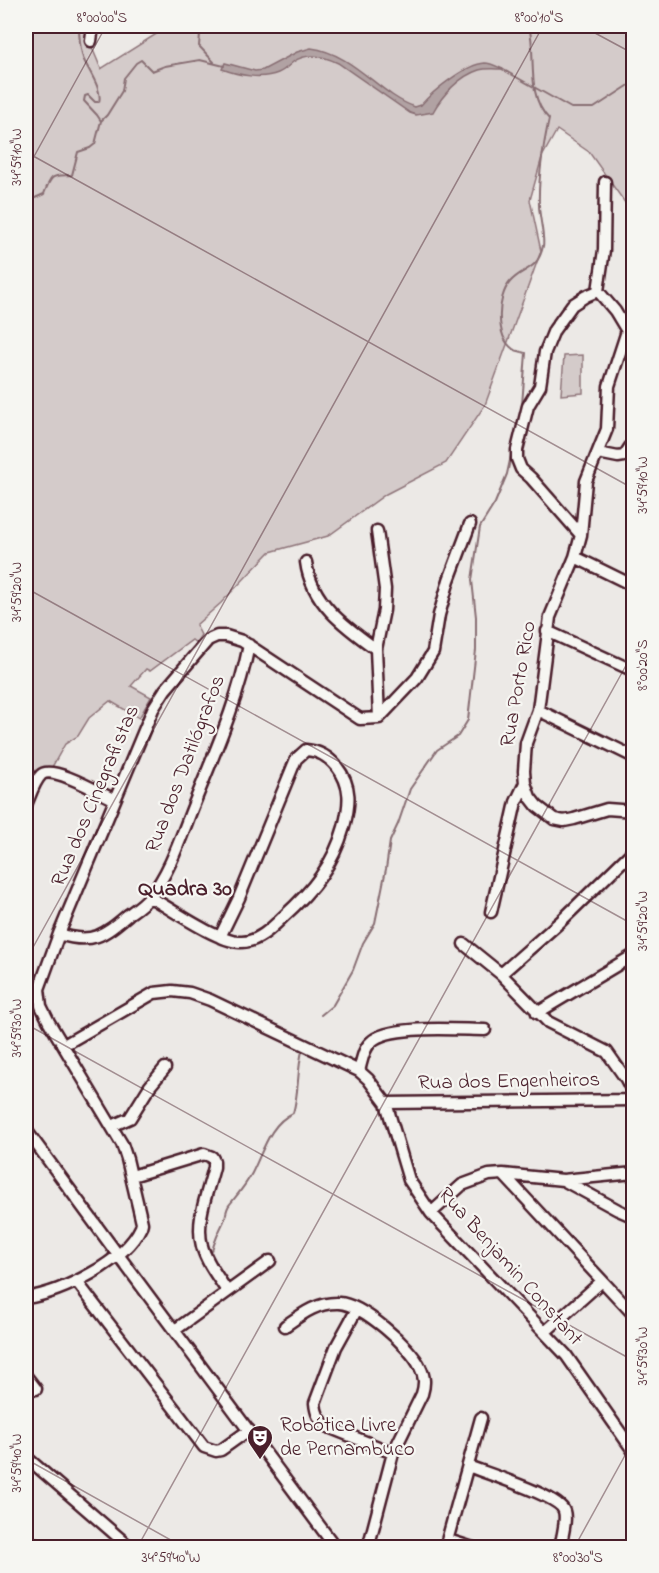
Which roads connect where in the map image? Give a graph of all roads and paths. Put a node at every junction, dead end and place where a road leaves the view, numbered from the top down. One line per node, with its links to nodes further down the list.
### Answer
1 (93, 26): 2 (street)
2 (91, 41)
3 (605, 182): 4 (street)
4 (598, 291): 6 (street); 11 (street)
5 (633, 318): 6 (street, Rua Porto Rico)
6 (627, 331): 8 (street, Rua Porto Rico)
7 (633, 441): 8 (street)
8 (598, 453): 11 (street, Rua Porto Rico)
9 (470, 524): 20 (street)
10 (377, 531): 17 (street)
11 (581, 535): 12 (street, Rua Porto Rico)
12 (575, 556): 14 (street); 15 (street, Rua Porto Rico)
13 (306, 562): 17 (street)
14 (633, 586)
15 (547, 631): 18 (street); 19 (street, Rua Porto Rico)
16 (253, 648): 20 (street); 23 (street, Rua dos Cinegrafistas); 27 (street, Rua dos Datilógrafos)
17 (376, 648): 20 (street)
18 (633, 671)
19 (538, 710): 21 (street); 22 (street, Rua Porto Rico)
20 (379, 718)
21 (633, 757)
22 (525, 783): 25 (street); 28 (street, Rua Porto Rico)
23 (115, 801): 24 (street); 29 (street, Rua dos Cinegrafistas)
24 (26, 805)
25 (633, 811)
26 (633, 850): 33 (street)
27 (150, 897): 29 (street, Rua dos Datilógrafos); 30 (street)
28 (491, 912)
29 (59, 934): 34 (street, Rua dos Cinegrafistas)
30 (220, 937): 30 (street)
31 (464, 944): 33 (street)
32 (633, 955): 36 (street)
33 (501, 975): 36 (street)
34 (39, 989): 35 (street); 38 (street)
35 (26, 999)
36 (537, 1013): 41 (street)
37 (485, 1030): 40 (street)
38 (64, 1045): 40 (street, Rua Benjamin Constant); 43 (street)
39 (165, 1068): 43 (street)
40 (359, 1071): 42 (street, Rua Benjamin Constant)
41 (633, 1098): 42 (street, Rua dos Engenheiros)
42 (386, 1103): 49 (street, Rua Benjamin Constant)
43 (112, 1126): 47 (street)
44 (26, 1130): 51 (street)
45 (633, 1173): 48 (street)
46 (503, 1174): 48 (street); 49 (street); 54 (street)
47 (132, 1176): 51 (street); 55 (street)
48 (563, 1180): 50 (street)
49 (431, 1213): 61 (street, Rua Benjamin Constant)
50 (633, 1217)
51 (119, 1255): 53 (street); 60 (street)
52 (270, 1261): 55 (street)
53 (77, 1282): 56 (street); 65 (street)
54 (601, 1282): 58 (street); 61 (street)
55 (226, 1291): 60 (street)
56 (26, 1299)
57 (357, 1309): 59 (street); 67 (street); 67 (street)
58 (633, 1315)
59 (285, 1326)
60 (175, 1330): 65 (street)
61 (546, 1332): 66 (street, Rua Benjamin Constant)
62 (26, 1376): 63 (street)
63 (36, 1389)
64 (481, 1418): 69 (street)
65 (249, 1430): 72 (street)
66 (633, 1452)
67 (393, 1453): 73 (street)
68 (26, 1457): 71 (street)
69 (468, 1466): 70 (street); 75 (street)
70 (447, 1544): 74 (street)
71 (131, 1548)
72 (336, 1548)
73 (368, 1548)
74 (472, 1548)
75 (560, 1548)

